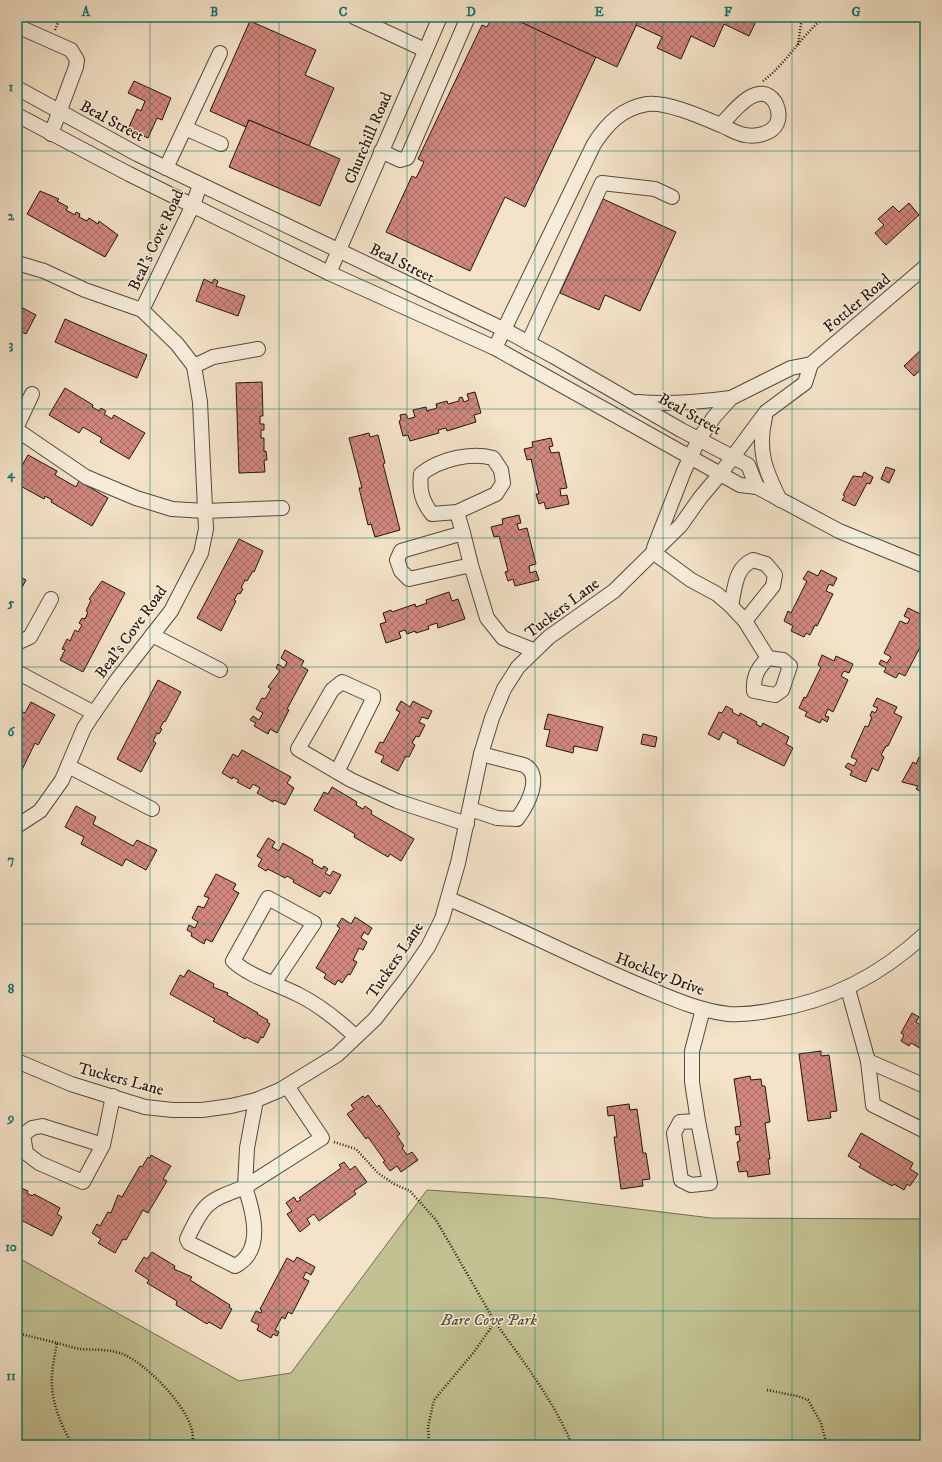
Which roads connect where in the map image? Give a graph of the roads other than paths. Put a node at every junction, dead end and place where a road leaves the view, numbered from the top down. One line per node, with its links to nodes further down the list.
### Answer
1 (354, 17): 5 (street)
2 (440, 17): 5 (street, Churchill Road)
3 (468, 17): 14 (street)
4 (17, 26): 8 (street)
5 (425, 50): 14 (street, Churchill Road)
6 (220, 53): 11 (street)
7 (17, 88): 8 (street, Beal Street)
8 (60, 112): 12 (street); 15 (street, Beal Street)
9 (17, 115): 12 (street)
10 (721, 125): 24 (street)
11 (185, 128): 13 (street); 15 (street)
12 (52, 134): 18 (street)
13 (221, 144)
14 (381, 151): 19 (street, Churchill Road)
15 (166, 168): 16 (street, Beal Street)
16 (200, 185): 18 (street, Beal's Cove Road); 19 (street, Beal Street)
17 (672, 197): 25 (street)
18 (193, 205): 22 (street); 23 (street, Beal's Cove Road)
19 (338, 251): 22 (street, Churchill Road); 24 (street, Beal Street)
20 (17, 263): 23 (street, Beal's Cove Road)
21 (925, 267): 28 (street, Fottler Road)
22 (329, 273): 26 (street)
23 (142, 310): 29 (street, Beal's Cove Road)
24 (503, 330): 25 (street, Beal Street); 26 (street)
25 (528, 343): 32 (street, Beal Street)
26 (495, 348): 38 (street)
27 (258, 349): 29 (street)
28 (811, 364): 31 (street, Fottler Road); 33 (street)
29 (194, 366): 43 (street, Beal's Cove Road)
30 (32, 394): 34 (street)
31 (731, 398): 32 (street); 36 (street, Fottler Road)
32 (634, 402): 36 (street, Beal Street)
33 (766, 412): 37 (street); 41 (street)
34 (17, 426)
35 (17, 430): 43 (street)
36 (699, 439): 37 (street, Beal Street); 38 (street, Fottler Road)
37 (733, 457): 39 (street); 40 (street, Beal Street)
38 (690, 458): 39 (street); 46 (street, Tuckers Lane)
39 (721, 474): 40 (street); 46 (street, Tuckers Lane)
40 (757, 487): 41 (street)
41 (780, 500): 48 (street)
42 (282, 508): 43 (street)
43 (205, 511): 52 (street, Beal's Cove Road)
44 (457, 512): 44 (street); 45 (street)
45 (463, 533): 47 (street); 47 (street)
46 (653, 552): 50 (street); 54 (street, Tuckers Lane)
47 (471, 565): 54 (street)
48 (925, 566)
49 (51, 599): 53 (street)
50 (731, 606): 51 (street); 51 (street)
51 (745, 621): 55 (street)
52 (152, 635): 56 (street); 58 (street, Beal's Cove Road)
53 (17, 643)
54 (534, 650): 59 (street, Tuckers Lane)
55 (768, 658)
56 (220, 670)
57 (17, 672): 58 (street)
58 (94, 713): 60 (street, Beal's Cove Road)
59 (481, 754): 62 (street, Tuckers Lane); 62 (street)
60 (68, 766): 63 (street); 65 (street, Beal's Cove Road)
61 (337, 772): 61 (street); 64 (street)
62 (470, 809): 64 (street, Tuckers Lane)
63 (152, 810)
64 (467, 824): 66 (street, Tuckers Lane)
65 (17, 826)
66 (449, 899): 70 (street, Hockley Drive); 71 (street, Tuckers Lane)
67 (925, 934): 69 (street, Hockley Drive)
68 (274, 984): 68 (street); 71 (street)
69 (848, 989): 70 (street, Hockley Drive); 73 (street)
70 (703, 1009): 78 (street)
71 (356, 1037): 74 (street, Tuckers Lane)
72 (17, 1060): 76 (street, Tuckers Lane)
73 (868, 1061): 75 (street); 79 (street)
74 (287, 1086): 77 (street, Tuckers Lane); 81 (street)
75 (925, 1086)
76 (112, 1096): 77 (street, Tuckers Lane); 80 (street)
77 (256, 1100): 81 (street)
78 (698, 1121)
79 (925, 1131)
80 (103, 1145): 80 (street)
81 (245, 1187): 81 (street)

